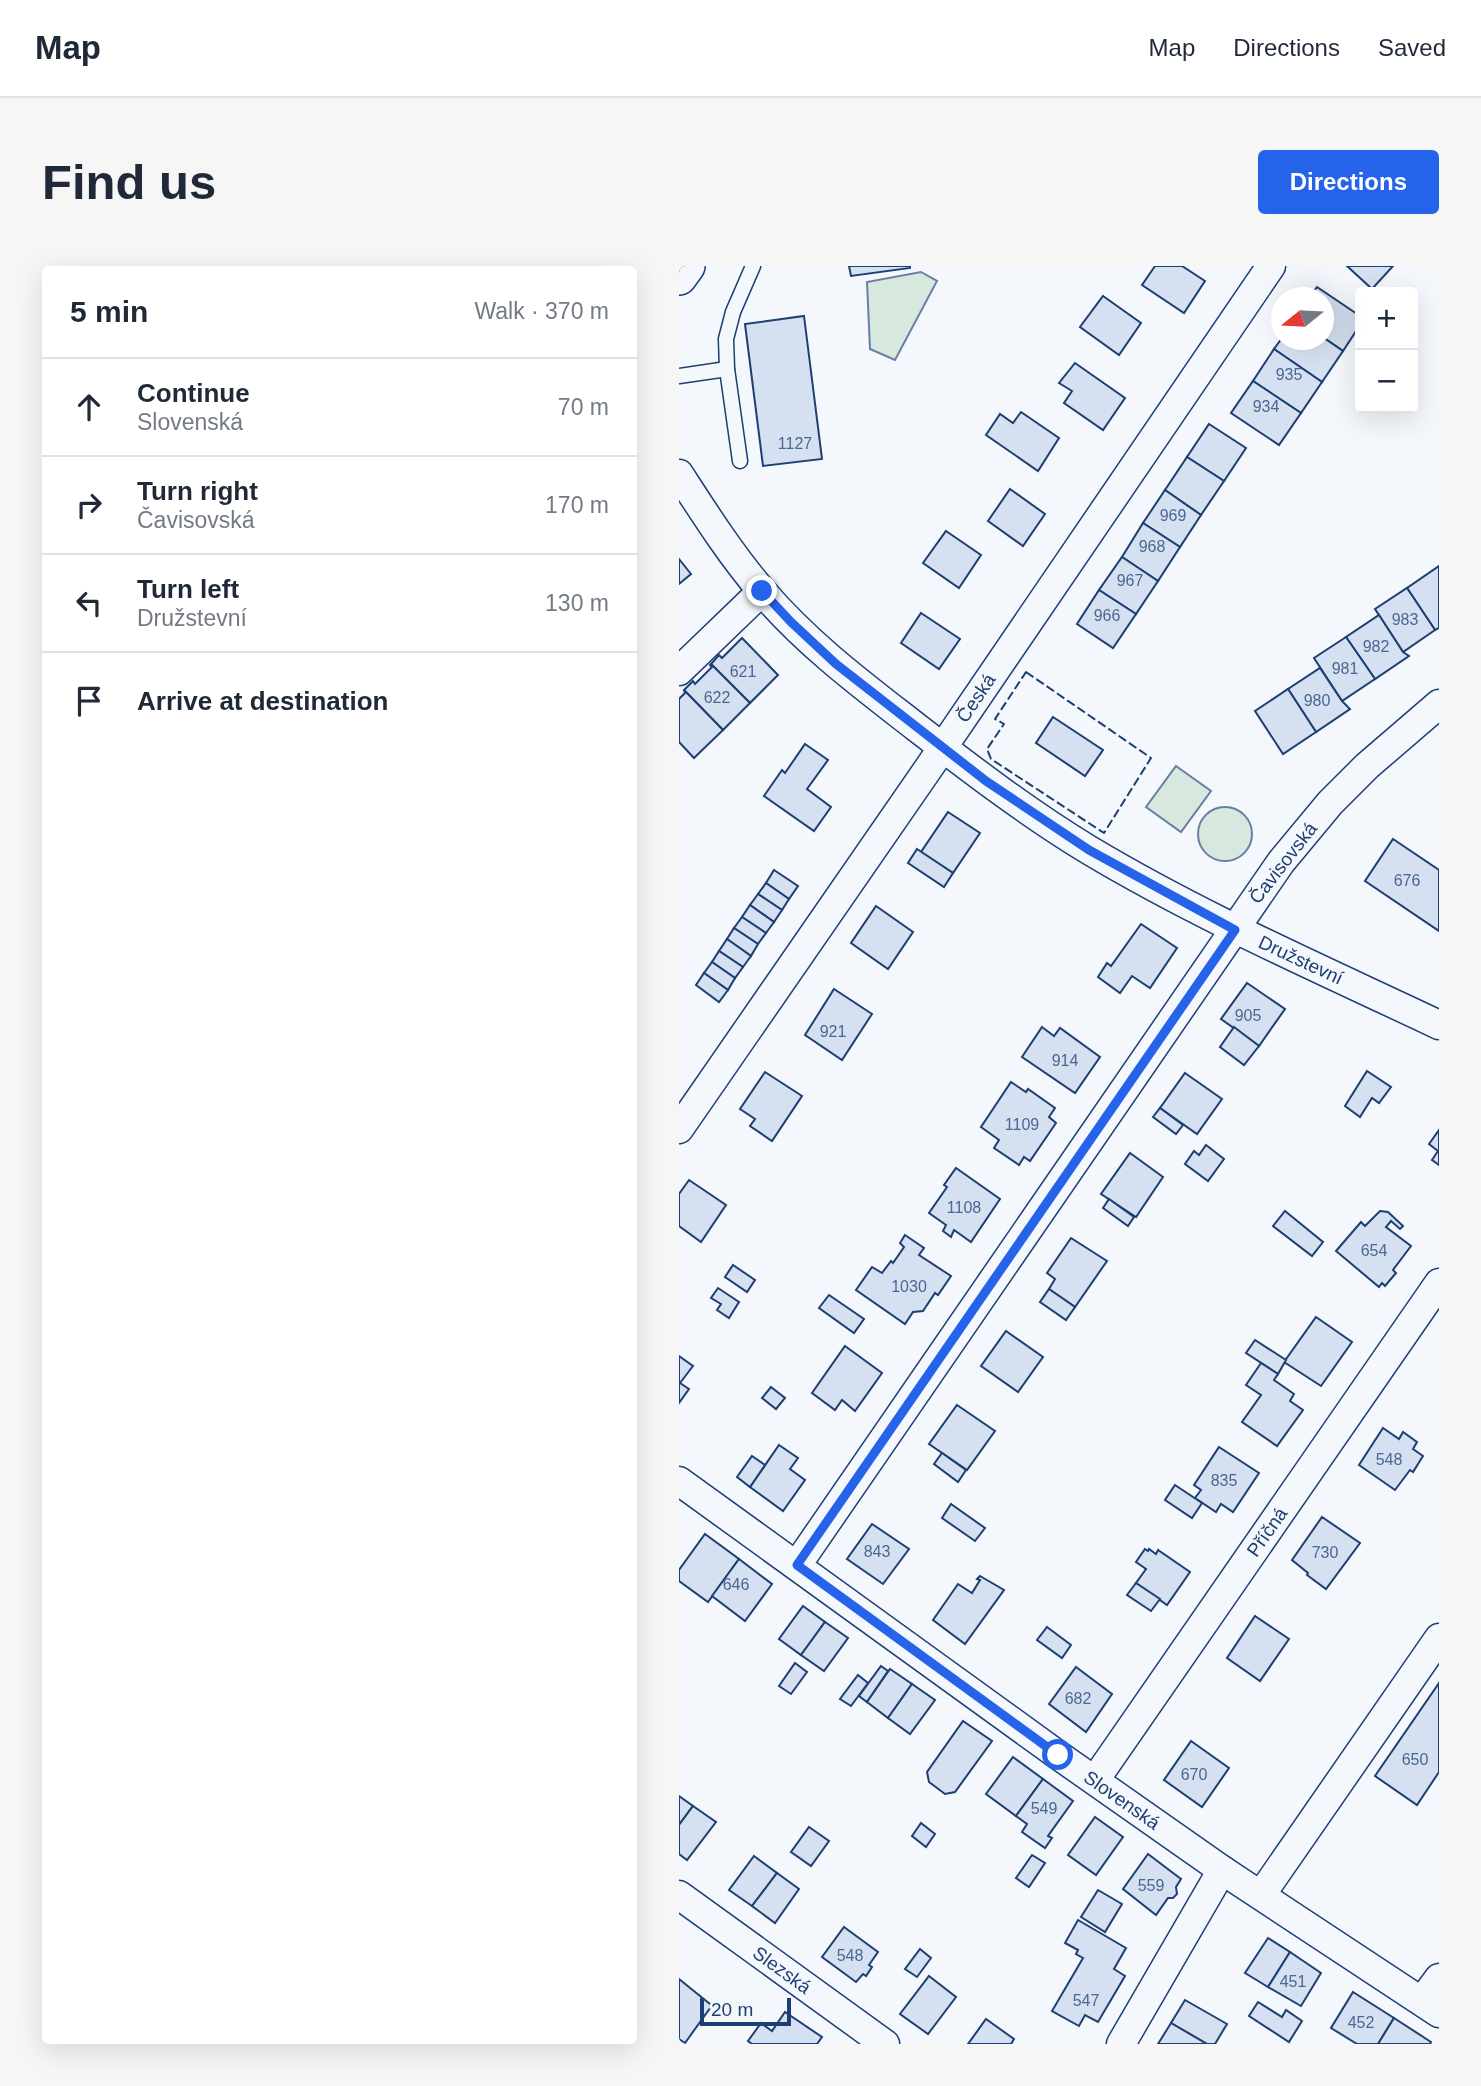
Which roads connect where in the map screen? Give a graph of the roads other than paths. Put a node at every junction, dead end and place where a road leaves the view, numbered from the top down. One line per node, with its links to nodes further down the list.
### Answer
1 (687, 266): 4 (street)
2 (753, 266): 5 (lane)
3 (1271, 266): 12 (street, Česká)
4 (679, 277)
5 (727, 369): 6 (lane); 7 (lane)
6 (679, 376)
7 (740, 461)
8 (679, 474): 9 (street, Družstevní)
9 (762, 591): 10 (street); 12 (street, Družstevní)
10 (679, 671)
11 (1439, 704): 13 (street, Čavisovská)
12 (942, 748): 13 (street, Družstevní); 15 (street, Česká)
13 (1235, 930): 14 (street, Družstevní); 18 (street, Čavisovská)
14 (1439, 1025)
15 (679, 1129)
16 (1439, 1283): 20 (street, Příčná)
17 (679, 1481): 18 (street, Slovenská)
18 (797, 1565): 20 (street, Slovenská)
19 (1439, 1638): 23 (street)
20 (1095, 1780): 21 (street, Slovenská)
21 (1221, 1870): 23 (street, Slovenská); 27 (street)
22 (679, 1895): 26 (street, Slezská)
23 (1261, 1895): 25 (street, Slovenská)
24 (1439, 1978): 25 (street, Slovenská)
25 (1431, 2007)
26 (885, 2044)
27 (1121, 2044)

